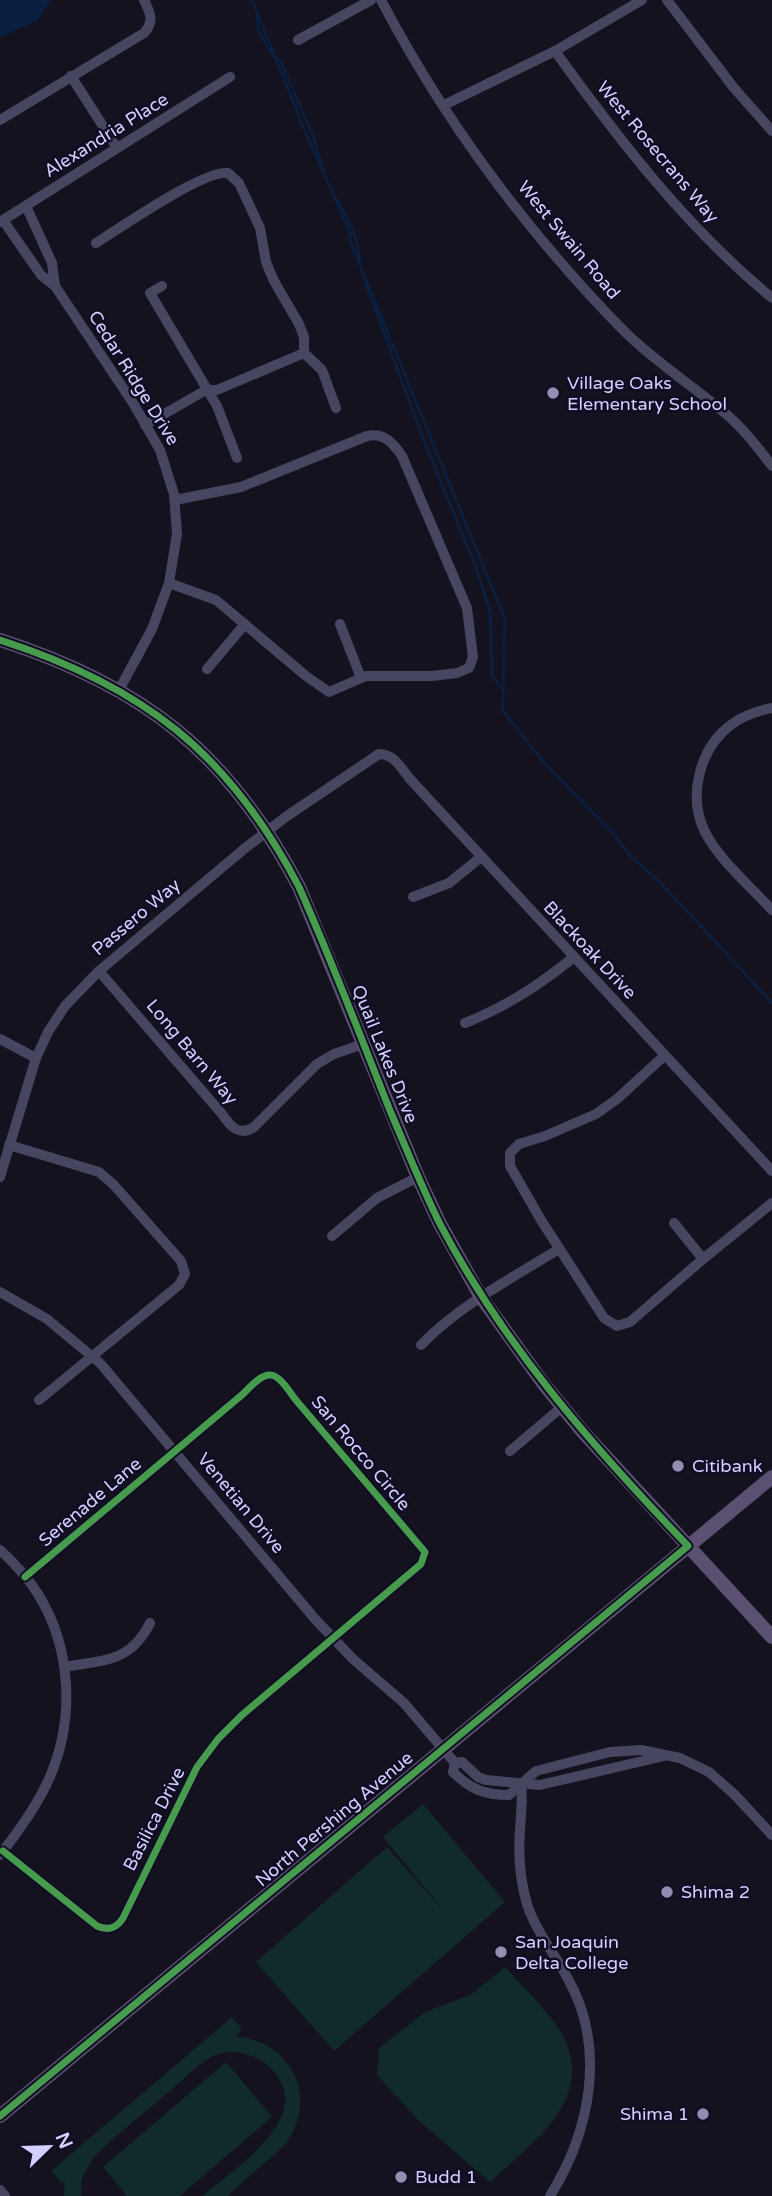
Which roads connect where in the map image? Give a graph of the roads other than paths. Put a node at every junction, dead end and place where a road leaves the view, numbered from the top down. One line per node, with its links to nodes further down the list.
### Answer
1 (144, 0): 8 (street)
2 (371, 0): 6 (street)
3 (381, 0): 10 (street, West Swain Road)
4 (642, 0): 7 (street)
5 (667, 0): 12 (street)
6 (298, 40)
7 (555, 51): 10 (street); 19 (street, West Rosecrans Way)
8 (71, 76): 11 (street); 13 (street)
9 (230, 77): 13 (street, Alexandria Place)
10 (444, 105): 25 (street, West Swain Road)
11 (0, 120)
12 (772, 131)
13 (117, 148): 14 (street, Alexandria Place)
14 (26, 206): 15 (street, Alexandria Place); 17 (street, Cedar Ridge Drive)
15 (1, 221): 17 (street, Cedar Ridge Drive)
16 (96, 243): 20 (street)
17 (55, 286): 23 (street, Cedar Ridge Drive)
18 (162, 286): 21 (street)
19 (772, 298)
20 (304, 352): 21 (street); 22 (street)
21 (206, 390): 23 (street); 24 (street)
22 (336, 408)
23 (145, 425): 26 (street, Cedar Ridge Drive)
24 (237, 458)
25 (772, 466)
26 (175, 500): 27 (street, Cedar Ridge Drive); 32 (street)
27 (169, 583): 28 (street); 33 (street, Cedar Ridge Drive)
28 (245, 624): 31 (street); 32 (street)
29 (340, 624): 32 (street)
30 (0, 640): 33 (main road, Quail Lakes Drive)
31 (207, 669)
32 (361, 678)
33 (119, 690): 36 (main road, Quail Lakes Drive)
34 (772, 708): 39 (street)
35 (383, 754): 36 (street, Passero Way); 37 (street, Blackoak Drive)
36 (267, 831): 41 (street, Passero Way); 44 (main road, Quail Lakes Drive)
37 (481, 857): 38 (street); 40 (street, Blackoak Drive)
38 (413, 897)
39 (772, 910)
40 (573, 957): 42 (street); 45 (street, Blackoak Drive)
41 (99, 971): 44 (street, Long Barn Way); 46 (street, Passero Way)
42 (465, 1023)
43 (0, 1039): 46 (street)
44 (363, 1044): 50 (main road, Quail Lakes Drive)
45 (664, 1056): 48 (street, Blackoak Drive); 54 (street)
46 (36, 1058): 47 (street, Passero Way)
47 (9, 1145): 49 (street, Passero Way); 59 (street)
48 (772, 1171)
49 (0, 1177)
50 (418, 1177): 53 (street); 57 (main road, Quail Lakes Drive)
51 (772, 1203): 55 (street)
52 (674, 1223): 55 (street)
53 (332, 1236)
54 (559, 1249): 55 (street); 57 (street)
55 (703, 1259)
56 (0, 1292): 59 (street, Venetian Drive)
57 (481, 1297): 58 (street); 61 (main road, Quail Lakes Drive)
58 (421, 1345)
59 (93, 1356): 60 (street); 62 (street, Venetian Drive)
60 (39, 1400)
61 (562, 1407): 63 (street); 65 (main road, Quail Lakes Drive)
62 (175, 1451): 67 (street, Serenade Lane); 70 (street, Venetian Drive); 70 (street, San Rocco Circle)
63 (510, 1451)
64 (772, 1477): 65 (main road, North Pershing Avenue)
65 (688, 1546): 69 (main road, Quail Lakes Drive); 72 (main road, North Pershing Avenue)
66 (0, 1550): 67 (street)
67 (25, 1577): 71 (street)
68 (150, 1623): 71 (street)
69 (772, 1637)
70 (333, 1638): 72 (street, Venetian Drive); 76 (street, Basilica Drive)
71 (64, 1667): 76 (street)
72 (445, 1749): 74 (street, Venetian Drive); 77 (main road, North Pershing Avenue)
73 (664, 1756): 74 (street); 74 (street); 75 (street)
74 (521, 1783): 79 (street)
75 (772, 1835)
76 (1, 1853)
77 (0, 2116)
78 (0, 2190): 80 (street)
79 (551, 2195)
80 (5, 2196)

